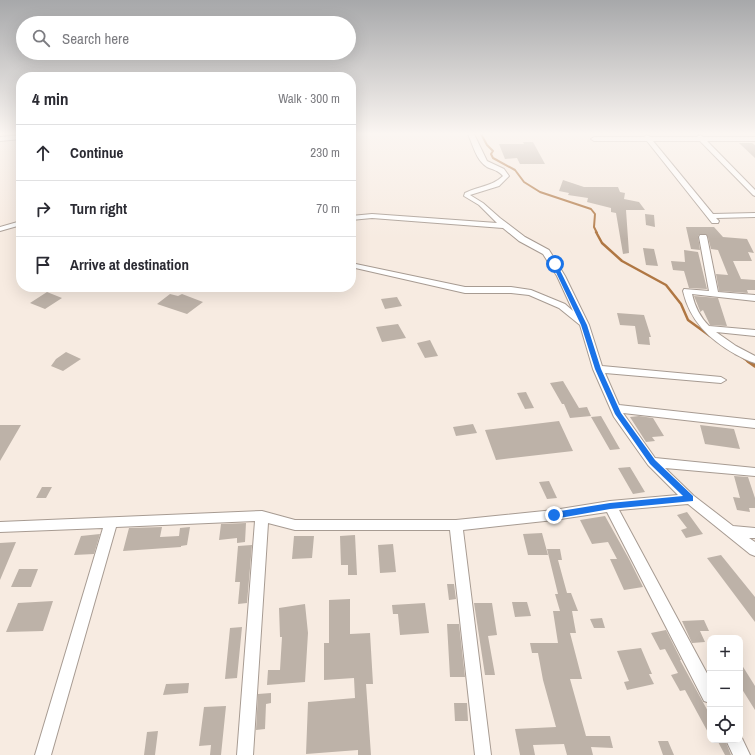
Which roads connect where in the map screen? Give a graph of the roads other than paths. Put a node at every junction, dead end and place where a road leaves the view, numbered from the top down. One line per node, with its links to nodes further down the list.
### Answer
1 (500, 169): 8 (street)
2 (674, 169): 5 (street)
3 (731, 169): 4 (street)
4 (755, 194)
5 (755, 215)
6 (356, 218): 8 (street)
7 (16, 224): 9 (street)
8 (506, 226): 14 (street)
9 (0, 229)
10 (703, 237): 12 (street)
11 (356, 266): 14 (street)
12 (714, 294): 13 (street); 15 (street)
13 (755, 298)
14 (584, 325): 18 (street)
15 (707, 329): 16 (street); 17 (street)
16 (755, 333)
17 (755, 360)
18 (598, 369): 19 (street); 20 (street)
19 (721, 380)
20 (615, 408): 21 (street); 22 (street)
21 (755, 424)
22 (652, 462): 23 (street); 24 (street)
23 (755, 472)
24 (690, 498): 25 (street); 30 (street)
25 (610, 506): 28 (street); 33 (street)
26 (262, 516): 27 (street); 28 (street); 36 (street)
27 (111, 523): 29 (street); 35 (street)
28 (456, 525): 37 (street)
29 (0, 527)
30 (732, 530): 31 (street); 32 (street)
31 (755, 533)
32 (755, 550)
33 (707, 689)
34 (736, 743): 38 (street)
35 (43, 755)
36 (245, 755)
37 (482, 755)
38 (742, 755)

